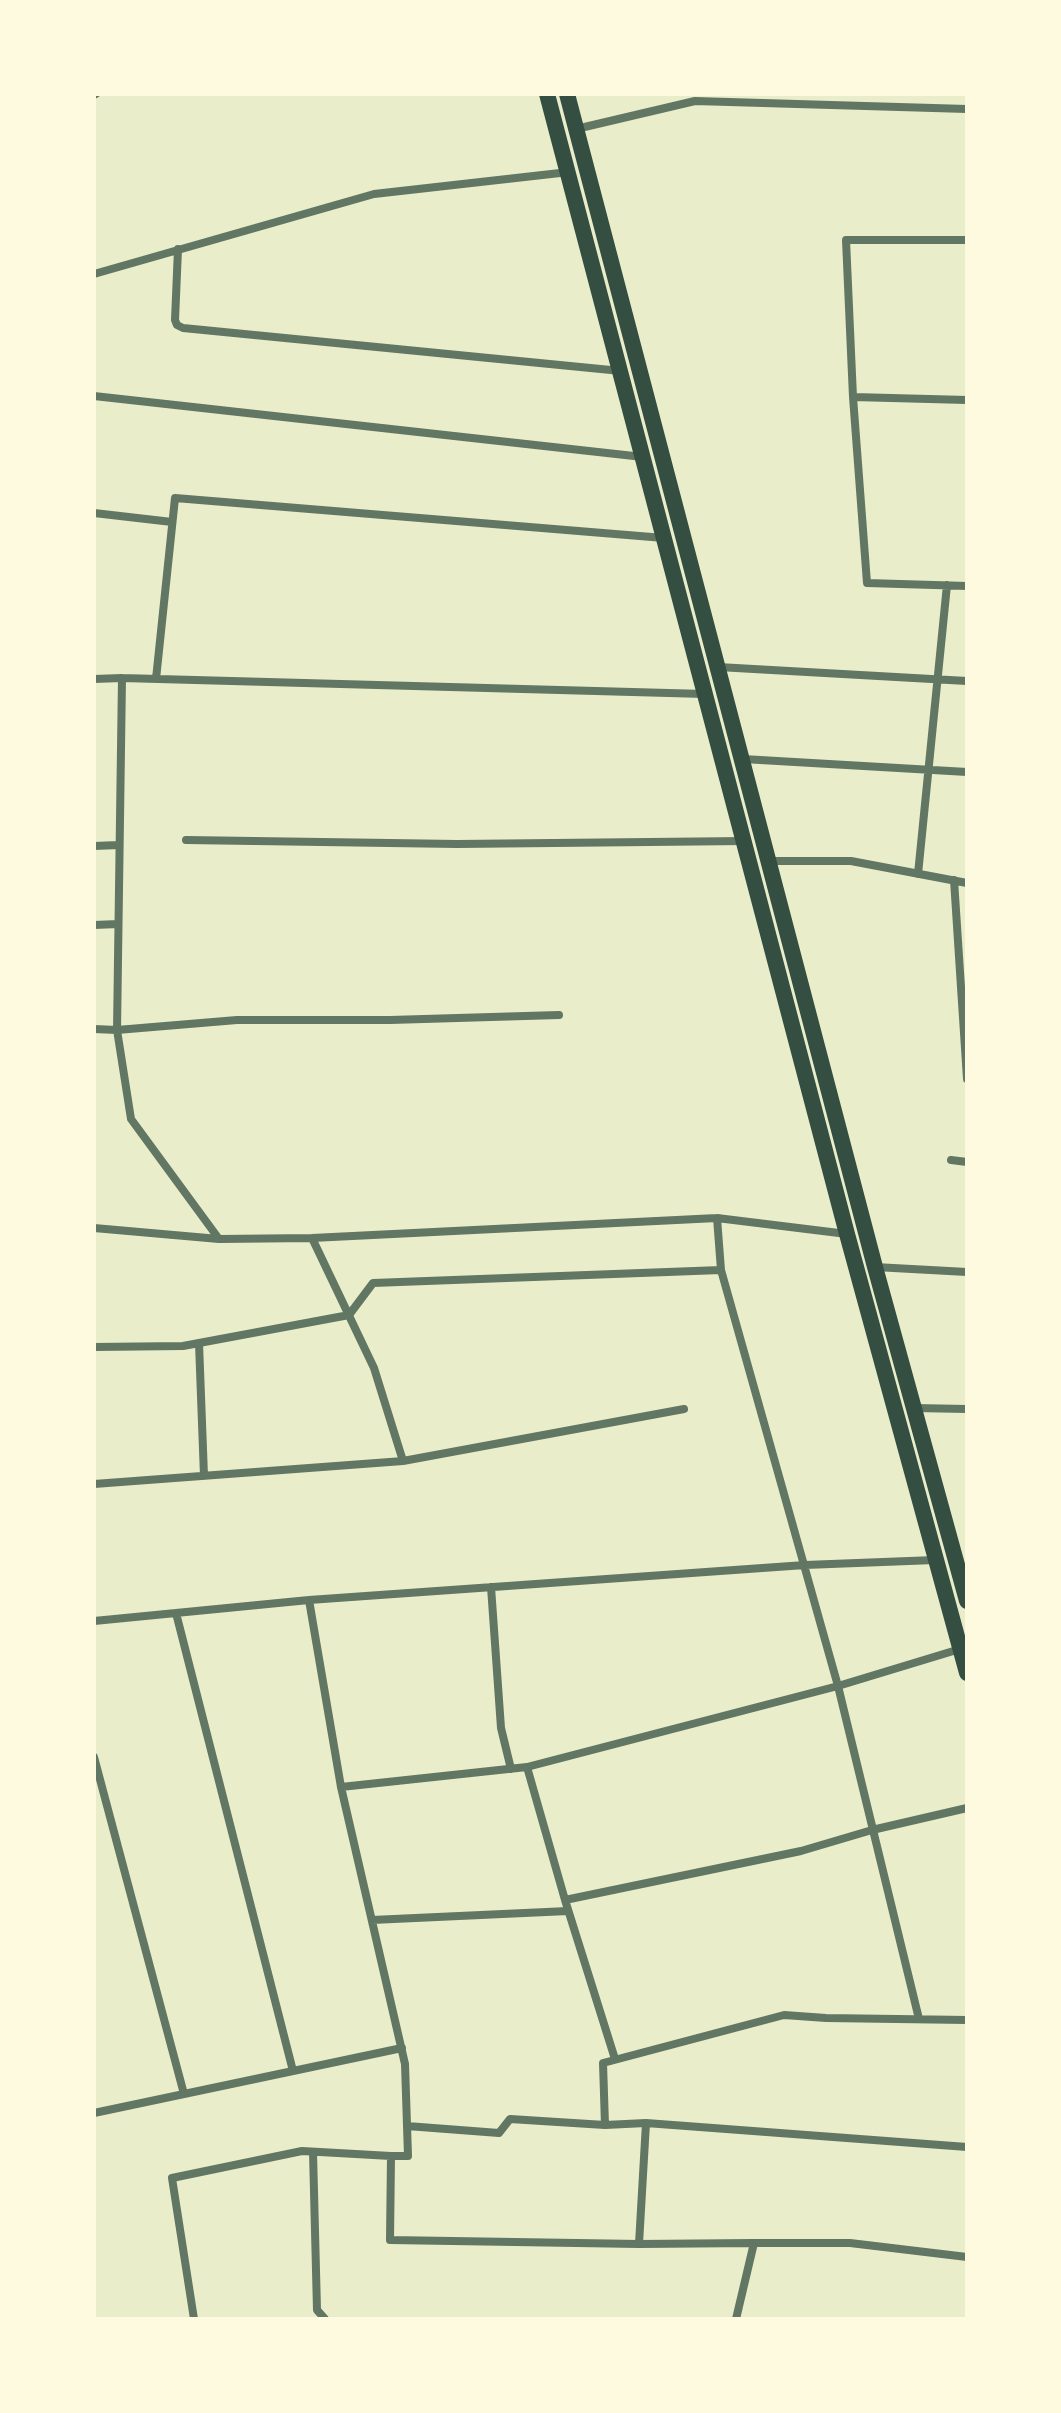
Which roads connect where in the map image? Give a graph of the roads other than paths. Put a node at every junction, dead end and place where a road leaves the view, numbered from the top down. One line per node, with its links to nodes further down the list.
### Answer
1 (547, 94): 5 (highway)
2 (567, 94): 4 (highway)
3 (967, 109): 4 (street)
4 (576, 129): 10 (highway)
5 (569, 172): 7 (street); 9 (highway)
6 (967, 240): 13 (street)
7 (178, 249): 8 (street); 9 (street)
8 (94, 274)
9 (622, 371): 11 (highway)
10 (645, 390): 11 (highway); 21 (highway)
11 (628, 394): 15 (highway)
12 (94, 396): 15 (street)
13 (853, 397): 14 (street); 19 (street)
14 (967, 400)
15 (644, 458): 18 (highway)
16 (94, 513): 17 (street)
17 (172, 522): 18 (street); 24 (street)
18 (665, 538): 27 (highway)
19 (947, 585): 20 (street); 25 (street)
20 (967, 586)
21 (718, 667): 25 (street); 28 (highway)
22 (122, 678): 23 (street); 24 (street); 33 (street)
23 (94, 679)
24 (156, 679): 27 (street)
25 (937, 680): 26 (street); 29 (street)
26 (967, 681)
27 (706, 694): 32 (highway)
28 (743, 759): 29 (street); 35 (highway)
29 (928, 770): 30 (street); 36 (street)
30 (967, 772)
31 (186, 840): 32 (street)
32 (745, 841): 40 (highway)
33 (119, 845): 34 (street); 41 (street)
34 (94, 846)
35 (769, 861): 36 (street); 39 (highway)
36 (918, 874): 37 (street)
37 (954, 880): 38 (street); 43 (street)
38 (967, 883)
39 (778, 895): 40 (highway); 47 (highway)
40 (760, 900): 48 (highway)
41 (118, 924): 42 (street); 46 (street)
42 (94, 925)
43 (965, 1007): 49 (street)
44 (559, 1015): 46 (street)
45 (94, 1029): 46 (street)
46 (117, 1030): 56 (street)
47 (821, 1062): 48 (highway); 57 (highway)
48 (803, 1067): 54 (highway)
49 (967, 1079)
50 (951, 1160): 51 (street)
51 (967, 1162)
52 (717, 1218): 54 (street); 55 (street); 58 (street)
53 (94, 1228): 56 (street)
54 (847, 1234): 64 (highway)
55 (312, 1238): 56 (street); 60 (street)
56 (219, 1239)
57 (875, 1267): 59 (street); 63 (highway)
58 (721, 1270): 60 (street); 74 (street)
59 (967, 1272)
60 (349, 1315): 61 (street); 68 (street)
61 (199, 1343): 62 (street); 69 (street)
62 (94, 1347)
63 (907, 1381): 64 (highway); 65 (highway)
64 (889, 1386): 72 (highway)
65 (914, 1408): 67 (street); 71 (highway)
66 (684, 1409): 68 (street)
67 (967, 1409)
68 (403, 1461): 69 (street)
69 (204, 1476): 70 (street)
70 (94, 1484)
71 (937, 1493): 72 (highway); 77 (highway)
72 (919, 1498): 73 (highway)
73 (936, 1560): 74 (street); 80 (highway)
74 (805, 1565): 75 (street); 82 (street)
75 (491, 1587): 76 (street); 85 (street)
76 (309, 1600): 78 (street); 86 (street)
77 (967, 1601)
78 (176, 1613): 79 (street); 96 (street)
79 (94, 1621)
80 (960, 1649): 81 (highway); 82 (street)
81 (967, 1673)
82 (838, 1686): 84 (street); 88 (street)
83 (94, 1757): 97 (street)
84 (527, 1767): 85 (street); 89 (street)
85 (511, 1769): 86 (street)
86 (341, 1787): 91 (street)
87 (967, 1808): 88 (street)
88 (872, 1830): 89 (street); 92 (street)
89 (565, 1900): 90 (street)
90 (568, 1911): 91 (street); 95 (street)
91 (372, 1920): 94 (street)
92 (919, 2019): 93 (street); 95 (street)
93 (967, 2020)
94 (402, 2048): 96 (street); 101 (street)
95 (615, 2059): 100 (street)
96 (293, 2071): 97 (street)
97 (184, 2094): 98 (street)
98 (94, 2113)
99 (646, 2123): 100 (street); 102 (street); 106 (street)
100 (605, 2125): 101 (street)
101 (407, 2126): 104 (street)
102 (967, 2147)
103 (313, 2152): 104 (street); 108 (street); 109 (street)
104 (391, 2156): 106 (street)
105 (754, 2243): 106 (street); 107 (street); 110 (street)
106 (639, 2244)
107 (967, 2257)
108 (194, 2319)
109 (325, 2319)
110 (736, 2319)

